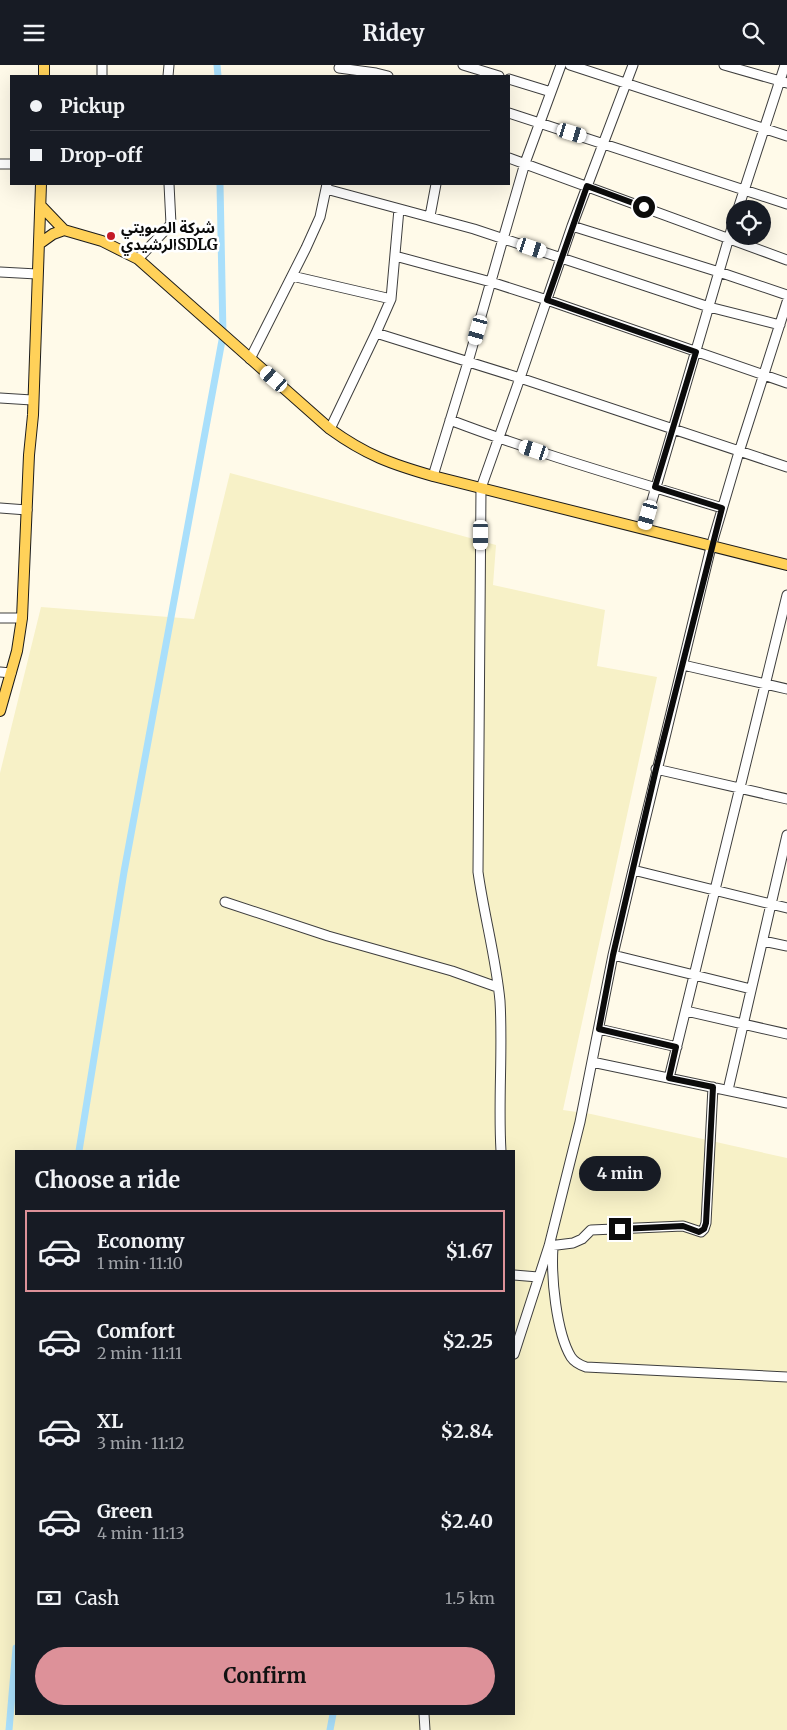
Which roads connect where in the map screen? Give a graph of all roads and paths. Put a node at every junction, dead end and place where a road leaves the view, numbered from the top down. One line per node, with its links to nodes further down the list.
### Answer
1 (164, 65): 2 (street)
2 (169, 65)
3 (463, 65): 11 (street)
4 (561, 65): 15 (street)
5 (570, 65): 14 (street)
6 (633, 65): 14 (street)
7 (724, 65): 13 (street)
8 (785, 65): 13 (street)
9 (339, 70): 10 (street)
10 (384, 75)
11 (496, 75)
12 (510, 79): 15 (street)
13 (783, 82): 18 (street)
14 (626, 84): 18 (street); 20 (street)
15 (551, 92): 17 (street)
16 (510, 113): 17 (street)
17 (540, 123): 20 (street); 22 (street)
18 (763, 129): 19 (street); 28 (street)
19 (787, 136)
20 (603, 143): 26 (street); 28 (street)
21 (510, 158): 22 (street)
22 (526, 163): 26 (street); 37 (street)
23 (41, 185): 31 (main road)
24 (169, 185): 43 (street)
25 (436, 185): 33 (street)
26 (587, 186): 34 (street); 36 (street)
27 (327, 187): 32 (street); 48 (street)
28 (744, 190): 29 (street); 30 (street)
29 (741, 200)
30 (787, 204)
31 (41, 206): 35 (main road); 38 (main road)
32 (399, 209): 33 (street); 41 (street)
33 (430, 216): 37 (street)
34 (572, 226): 42 (street); 46 (street)
35 (64, 230): 38 (main road); 43 (main road)
36 (726, 238)
37 (502, 239): 42 (street); 49 (street)
38 (39, 244): 47 (main road)
39 (726, 245): 46 (street)
40 (744, 245): 44 (street)
41 (395, 256): 49 (street); 51 (street)
42 (561, 258): 52 (street); 54 (street)
43 (138, 259): 58 (main road)
44 (787, 261)
45 (0, 272): 47 (street)
46 (719, 272): 50 (street); 54 (street)
47 (38, 274): 64 (main road)
48 (292, 276): 51 (street); 58 (street)
49 (492, 282): 52 (street); 59 (street)
50 (787, 295)
51 (391, 299): 56 (street)
52 (547, 300): 57 (street); 61 (street)
53 (787, 302): 55 (street)
54 (709, 307): 55 (street); 57 (street)
55 (780, 325): 60 (street)
56 (376, 333): 59 (street); 66 (street)
57 (696, 352): 60 (street); 67 (street)
58 (250, 359): 66 (main road)
59 (468, 362): 61 (street); 65 (street)
60 (764, 375): 62 (street); 69 (street)
61 (520, 378): 67 (street); 68 (street)
62 (787, 383)
63 (0, 398): 64 (street)
64 (32, 400): 76 (main road)
65 (450, 420): 68 (street); 71 (street)
66 (330, 429): 71 (main road)
67 (674, 429): 69 (street); 72 (street)
68 (499, 439): 72 (street); 73 (street)
69 (739, 453): 70 (street); 75 (street)
70 (787, 467)
71 (433, 476): 73 (main road)
72 (655, 487): 75 (street); 77 (street)
73 (480, 488): 77 (main road); 102 (street)
74 (0, 508): 76 (street)
75 (722, 508): 78 (street)
76 (27, 509): 82 (main road)
77 (644, 528): 78 (main road)
78 (711, 547): 79 (main road); 83 (street)
79 (787, 565)
80 (787, 595): 85 (street)
81 (0, 618): 82 (street)
82 (22, 618): 84 (main road)
83 (683, 665): 85 (street); 88 (street)
84 (5, 673): 87 (main road)
85 (766, 684): 86 (street); 89 (street)
86 (787, 689)
87 (0, 711)
88 (656, 769): 89 (street); 92 (street)
89 (739, 787): 90 (street); 94 (street)
90 (787, 799)
91 (787, 835): 93 (street)
92 (633, 870): 94 (street); 100 (street)
93 (783, 870): 96 (street)
94 (715, 891): 96 (street); 101 (street)
95 (225, 902): 102 (street)
96 (772, 905): 97 (street); 98 (street)
97 (787, 908)
98 (763, 941): 99 (street); 103 (street)
99 (787, 946)
100 (613, 955): 101 (street); 106 (street)
101 (693, 975): 103 (street); 104 (street)
102 (498, 987): 114 (street)
103 (751, 989): 105 (street)
104 (686, 1011): 105 (street); 108 (street)
105 (743, 1024): 107 (street); 112 (street)
106 (599, 1029): 108 (street); 109 (street)
107 (787, 1034)
108 (676, 1047): 110 (street)
109 (592, 1062): 110 (street); 115 (street)
110 (669, 1078): 111 (street)
111 (713, 1087): 112 (street); 115 (street)
112 (728, 1090): 113 (street)
113 (786, 1100)
114 (501, 1150)
115 (551, 1246): 117 (street); 119 (street)
116 (515, 1275): 117 (street)
117 (538, 1277): 118 (street)
118 (515, 1351)
119 (787, 1377)
120 (424, 1715): 121 (street)
121 (424, 1730)

